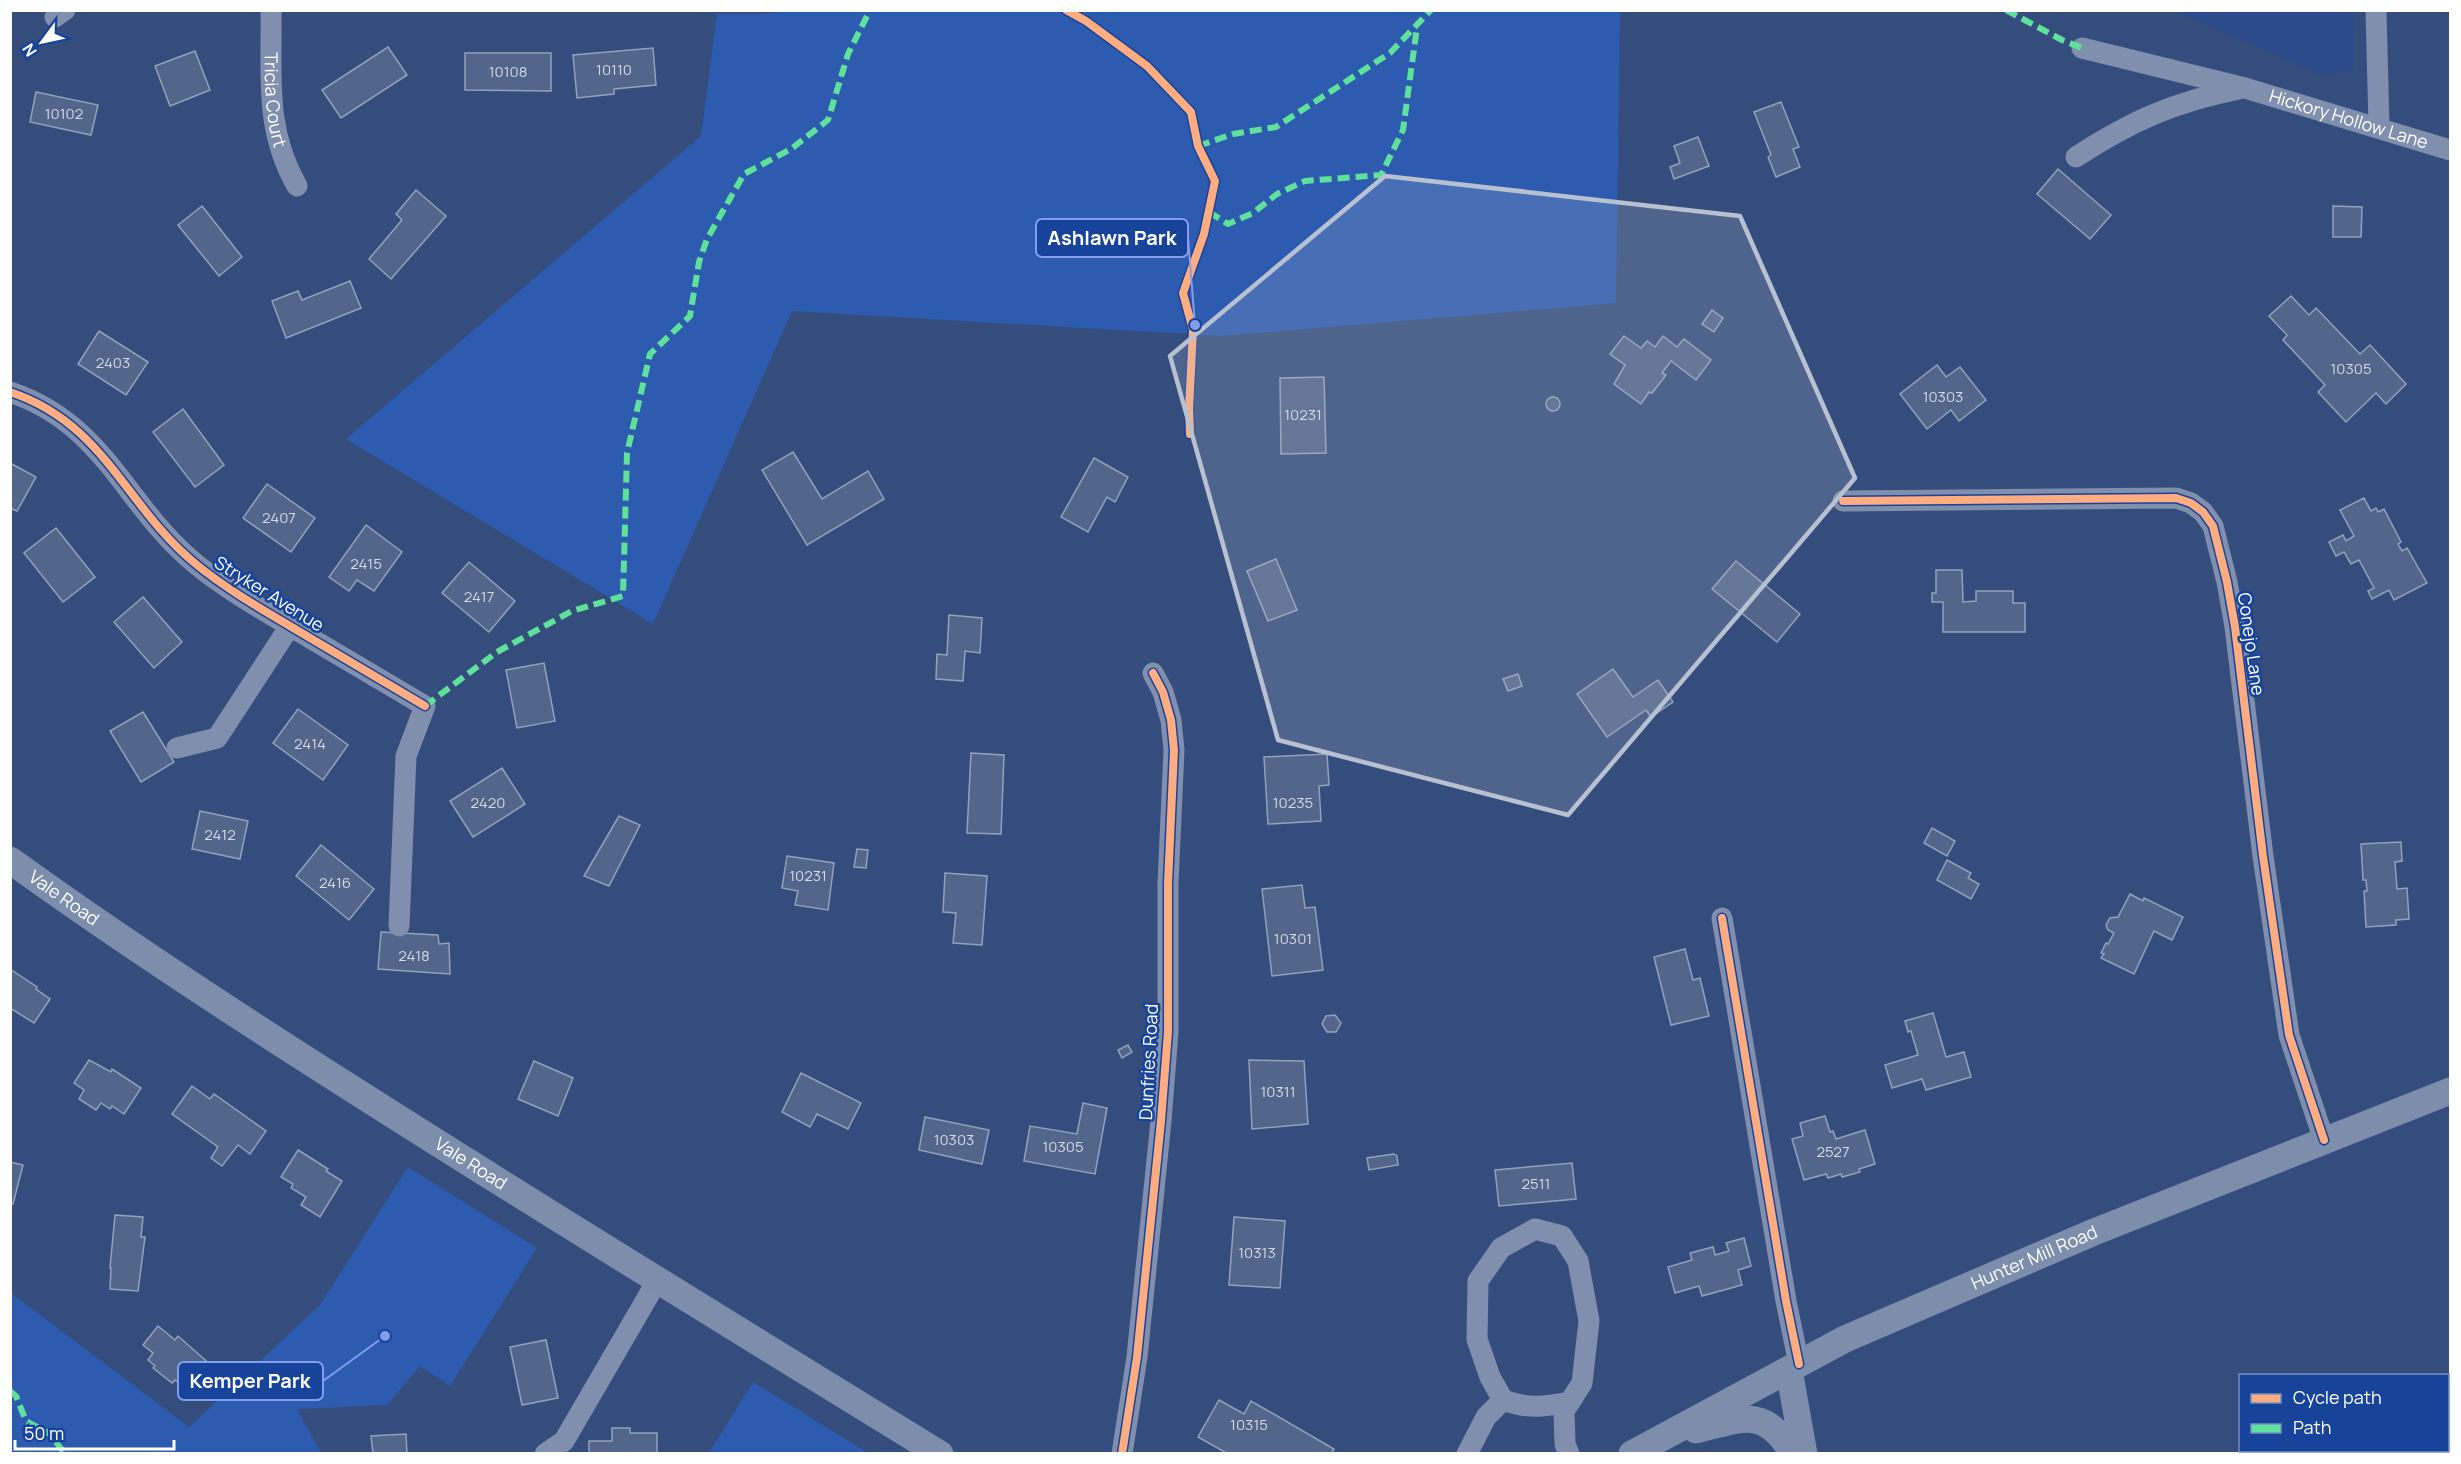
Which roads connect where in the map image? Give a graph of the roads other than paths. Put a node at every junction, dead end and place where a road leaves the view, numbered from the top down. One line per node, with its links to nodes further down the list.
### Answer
1 (271, 10): 8 (street, Tricia Court)
2 (2376, 10): 5 (street)
3 (2082, 48): 4 (street, Hickory Hollow Lane)
4 (2245, 88): 5 (street, Hickory Hollow Lane); 7 (street)
5 (2379, 127): 6 (street, Hickory Hollow Lane)
6 (2451, 150)
7 (2076, 158)
8 (297, 186)
9 (10, 392): 11 (street, Stryker Avenue)
10 (1843, 501): 18 (street, Conejo Lane)
11 (290, 626): 13 (street); 16 (street, Stryker Avenue)
12 (1153, 673): 26 (street, Dunfries Road)
13 (177, 748)
14 (12, 865): 19 (main road, Vale Road)
15 (1722, 918): 20 (street)
16 (399, 926)
17 (2451, 1090): 18 (main road, Hunter Mill Road)
18 (2324, 1140): 20 (main road, Hunter Mill Road)
19 (657, 1281): 24 (street); 25 (main road, Vale Road)
20 (1794, 1367): 23 (main road, Hunter Mill Road); 31 (main road)
21 (1503, 1400): 22 (street); 22 (street); 27 (street)
22 (1570, 1402): 28 (street)
23 (1657, 1440): 29 (main road, Hunter Mill Road); 30 (main road)
24 (545, 1454)
25 (940, 1454)
26 (1122, 1454)
27 (1467, 1454)
28 (1569, 1454)
29 (1632, 1454)
30 (1793, 1454)
31 (1804, 1454)

